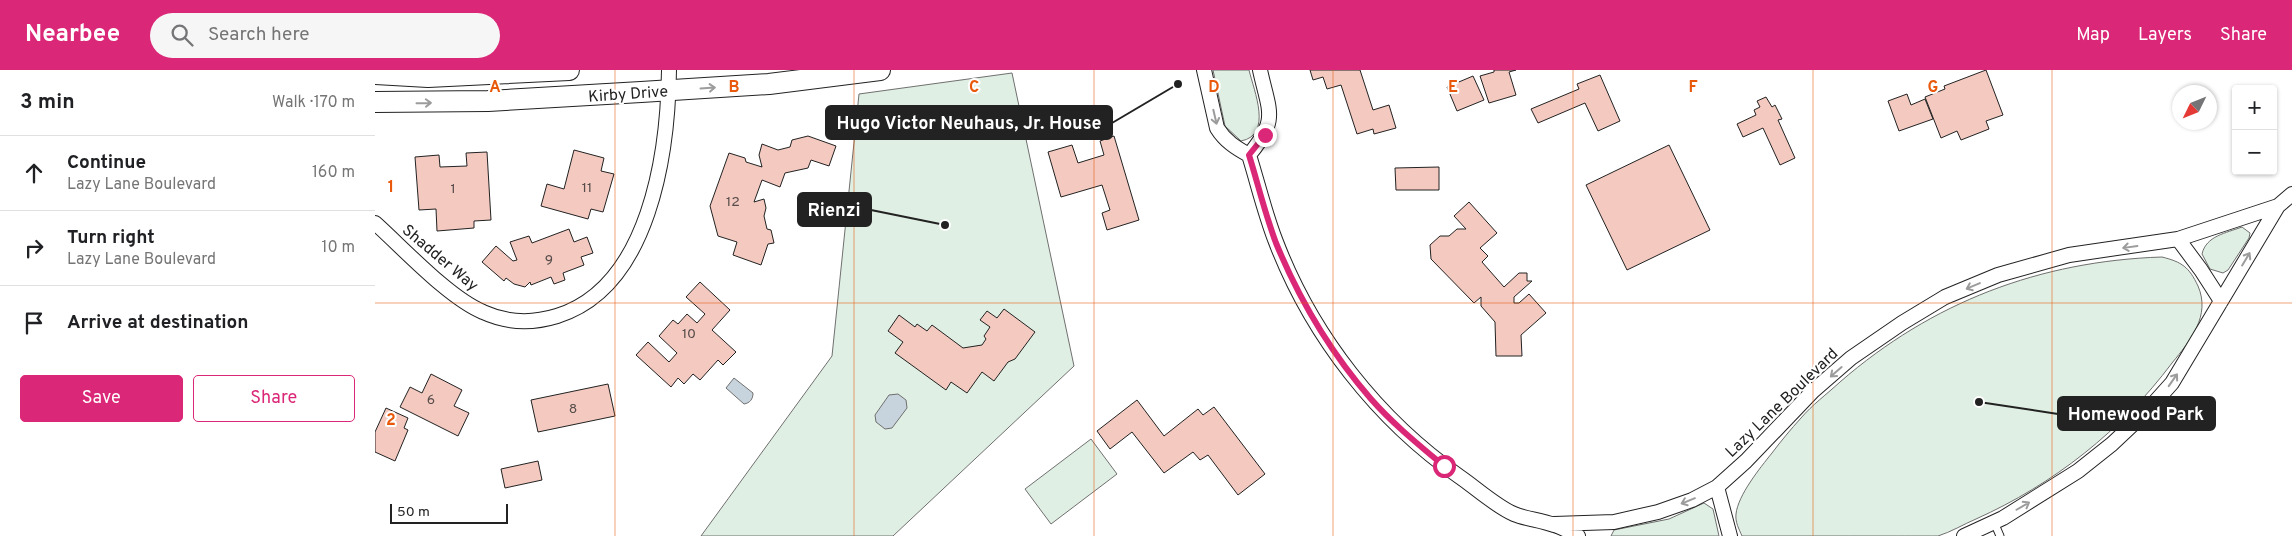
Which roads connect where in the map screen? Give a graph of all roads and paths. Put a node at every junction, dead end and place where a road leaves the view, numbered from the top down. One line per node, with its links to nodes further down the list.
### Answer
1 (569, 70): 6 (main road)
2 (669, 70): 9 (street, Shadder Way)
3 (880, 70): 9 (main road, Kirby Drive, one-way to 3)
4 (1203, 70): 11 (street, one-way to 11)
5 (1260, 70): 11 (street)
6 (478, 72): 7 (main road)
7 (397, 73): 8 (main road); 10 (main road)
8 (375, 74)
9 (668, 90): 10 (main road, Kirby Drive, one-way to 9); 14 (street, Shadder Way)
10 (384, 103)
11 (1249, 155): 19 (street, Lazy Lane Boulevard)
12 (2292, 194): 13 (street, Lazy Lane Boulevard)
13 (2278, 206): 15 (street, Lazy Lane Boulevard); 16 (street, Lazy Lane Boulevard, one-way to 13)
14 (375, 224)
15 (2178, 239): 16 (street); 17 (street, Lazy Lane Boulevard, one-way to 17)
16 (2221, 301): 18 (street, Lazy Lane Boulevard, one-way to 16)
17 (1717, 486): 19 (street, Lazy Lane Boulevard, one-way to 19); 21 (street)
18 (1994, 522): 22 (street, Lazy Lane Boulevard); 23 (lane)
19 (1554, 524): 20 (street, Lazy Lane Boulevard)
20 (1578, 536)
21 (1730, 536)
22 (1964, 536)
23 (2001, 536)

